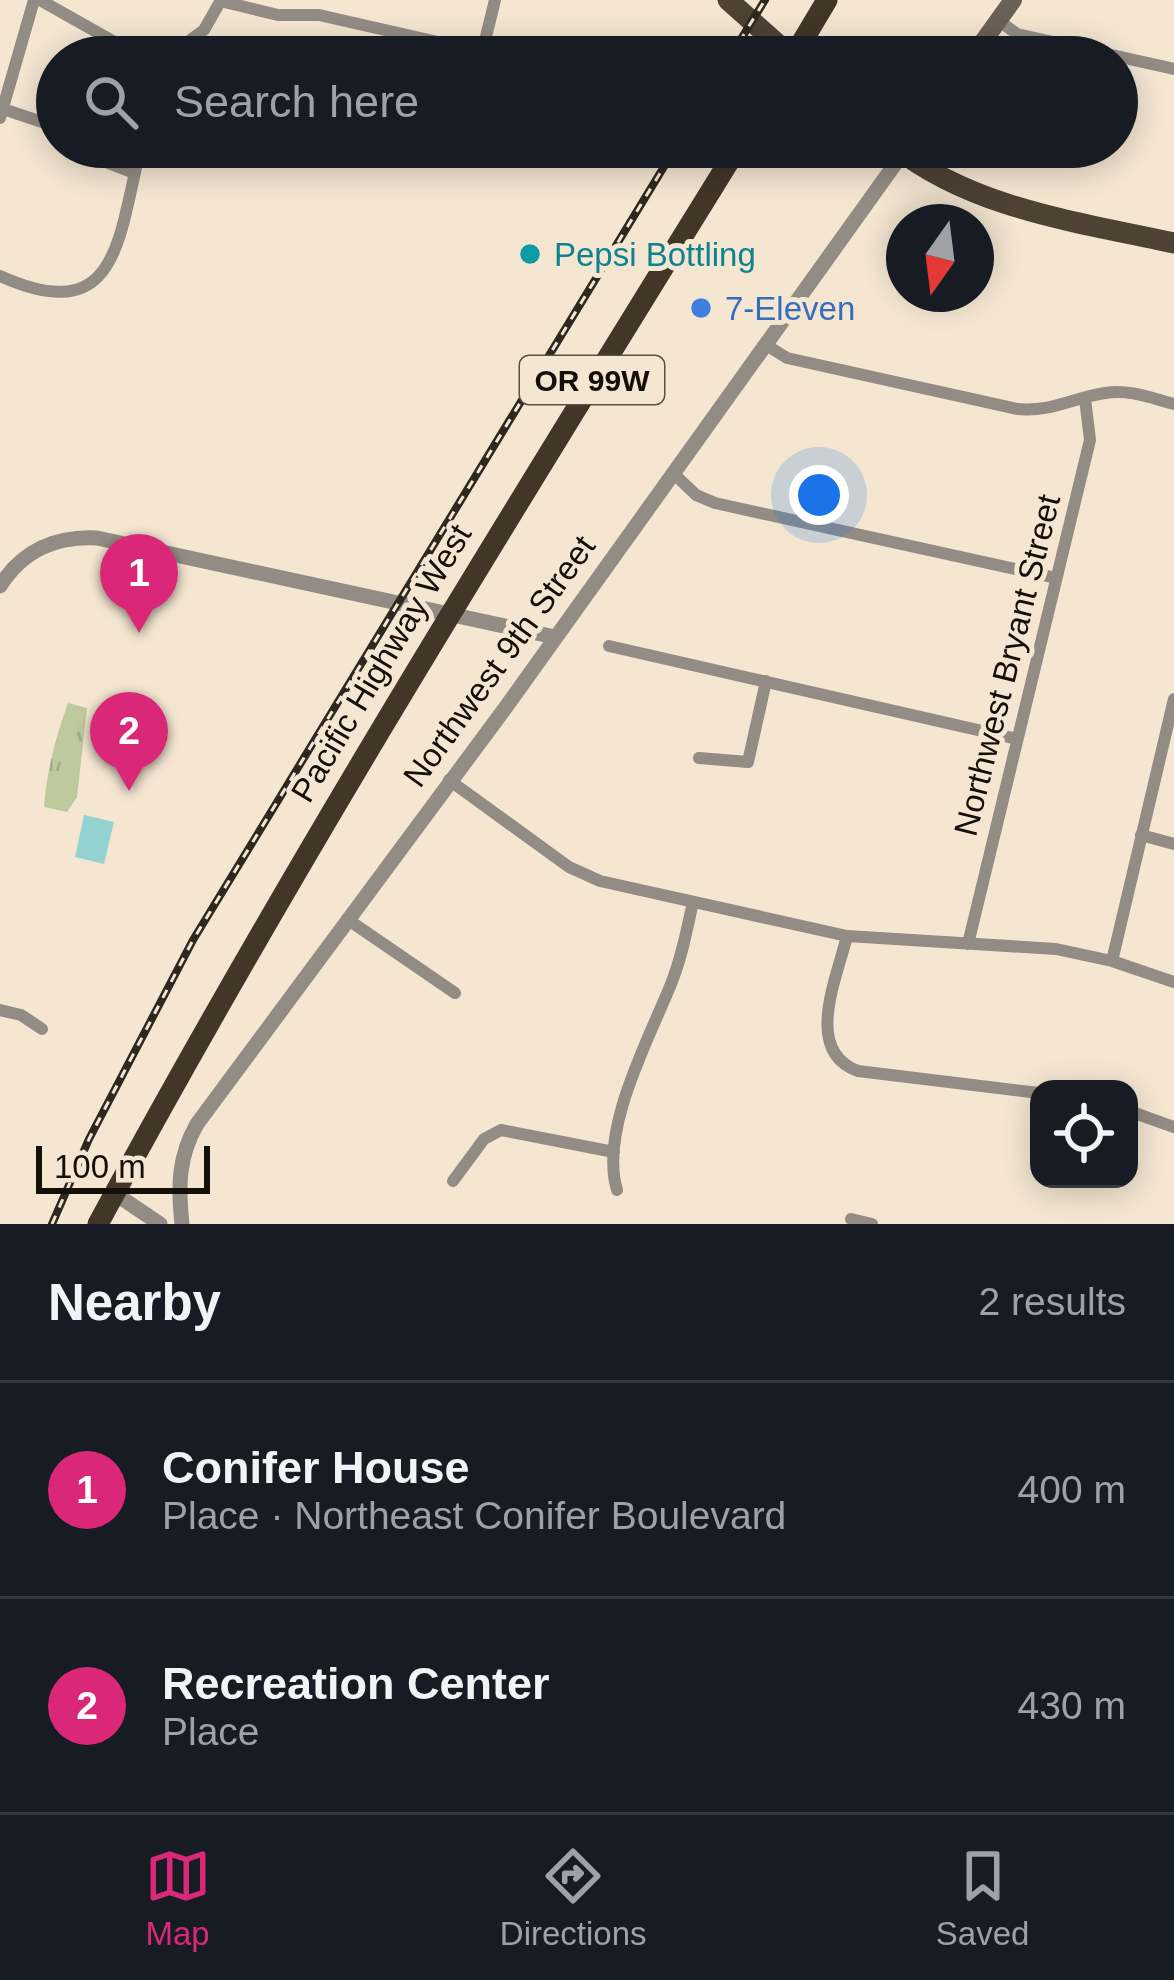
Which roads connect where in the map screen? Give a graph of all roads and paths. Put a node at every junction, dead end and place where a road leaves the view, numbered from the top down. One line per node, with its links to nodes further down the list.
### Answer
1 (37, 0): 8 (street); 18 (street)
2 (495, 0): 11 (street)
3 (728, 0): 12 (main road)
4 (827, 0): 13 (highway)
5 (1013, 0): 7 (main road)
6 (217, 2): 9 (street); 10 (street)
7 (998, 20): 14 (main road); 15 (street)
8 (103, 36)
9 (196, 36)
10 (407, 36)
11 (486, 36)
12 (768, 36)
13 (805, 36)
14 (987, 36)
15 (1026, 36)
16 (1138, 61): 17 (street)
17 (1174, 69)
18 (2, 114): 19 (street)
19 (36, 122)
20 (121, 168): 25 (street)
21 (135, 168): 25 (street)
22 (726, 168): 34 (highway, Pacific Highway West / OR 99W)
23 (889, 168): 28 (street, Northwest 9th Street)
24 (931, 168): 26 (main road)
25 (134, 173): 27 (street)
26 (1174, 243)
27 (0, 276)
28 (766, 345): 29 (street); 31 (street, Northwest 9th Street)
29 (1085, 398): 30 (street); 32 (street, Northwest Bryant Street)
30 (1174, 404)
31 (673, 473): 32 (street); 35 (street, Northwest 9th Street)
32 (1056, 578): 39 (street, Northwest Bryant Street)
33 (0, 586): 34 (street)
34 (449, 614): 35 (street); 59 (highway, Pacific Highway West / OR 99W)
35 (555, 637): 41 (street, Northwest 9th Street)
36 (609, 646): 37 (street)
37 (766, 681): 39 (street); 40 (street)
38 (1174, 699): 42 (street)
39 (1017, 739): 47 (street, Northwest Bryant Street)
40 (699, 758)
41 (449, 780): 44 (street); 45 (street, Northwest 9th Street)
42 (1141, 835): 43 (street); 48 (street)
43 (1174, 844)
44 (693, 902): 46 (street); 56 (street)
45 (347, 919): 50 (street); 63 (street, Northwest 9th Street)
46 (847, 937): 47 (street); 53 (street)
47 (968, 944): 48 (street)
48 (1112, 961): 49 (street)
49 (1174, 982)
50 (455, 993)
51 (0, 1010): 52 (street)
52 (42, 1029)
53 (1030, 1092)
54 (1138, 1114): 55 (street)
55 (1174, 1126)
56 (614, 1152): 57 (street); 58 (street)
57 (454, 1181)
58 (617, 1190)
59 (115, 1193): 61 (highway, Pacific Highway West / OR 99W); 62 (street)
60 (851, 1220): 64 (street)
61 (98, 1224)
62 (160, 1224)
63 (182, 1224)
64 (872, 1224)

